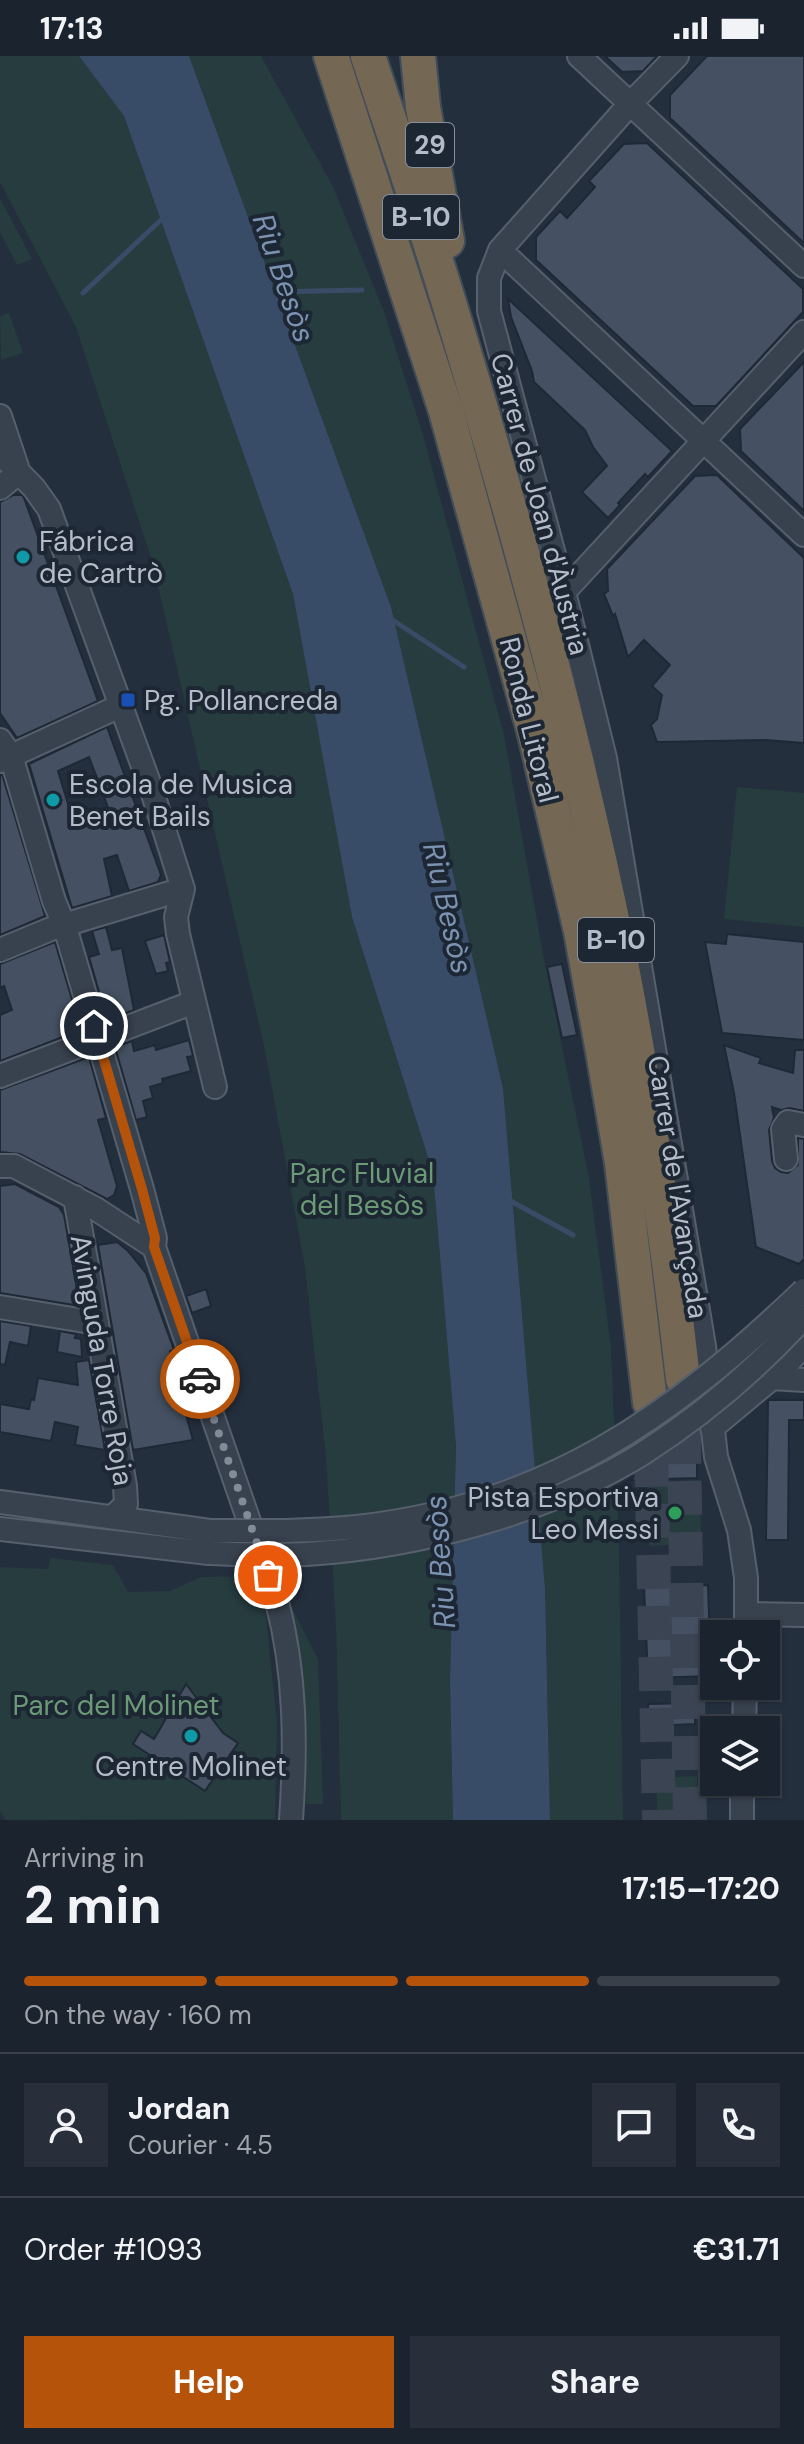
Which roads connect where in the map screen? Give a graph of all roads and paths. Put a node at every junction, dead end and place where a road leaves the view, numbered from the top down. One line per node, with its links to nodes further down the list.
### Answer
1 (314, 56): 8 (highway)
2 (331, 56): 8 (highway, Ronda Litoral / B-10)
3 (368, 56): 11 (highway, Ronda Litoral / B-10)
4 (418, 56): 11 (highway, 29)
5 (579, 56): 7 (street)
6 (677, 56): 7 (street)
7 (630, 104): 9 (street); 10 (street)
8 (373, 189): 46 (highway, Ronda Litoral / B-10)
9 (500, 250): 14 (street); 19 (street, Carrer de Joan d'Àustria)
10 (804, 266)
11 (449, 302): 44 (highway, Ronda Litoral / B-10)
12 (804, 332): 14 (street)
13 (0, 416): 16 (street)
14 (703, 439): 18 (street); 19 (street)
15 (0, 453): 16 (street)
16 (19, 472): 17 (street); 20 (street)
17 (0, 488)
18 (804, 535)
19 (564, 592): 22 (street, Carrer de Joan d'Àustria)
20 (120, 706): 21 (street); 23 (street)
21 (4, 753): 24 (street)
22 (605, 758): 47 (street, Carrer de l'Avançada)
23 (183, 889): 24 (street); 26 (street)
24 (65, 927): 25 (street); 27 (street)
25 (0, 950)
26 (194, 1002): 27 (street); 29 (street)
27 (98, 1039): 28 (street); 33 (street)
28 (0, 1076)
29 (215, 1087)
30 (804, 1125): 31 (street)
31 (786, 1159)
32 (0, 1166): 34 (street)
33 (142, 1189): 35 (street); 37 (street)
34 (75, 1197): 35 (street); 36 (street, Avinguda Torre Roja)
35 (107, 1216): 36 (street); 37 (street)
36 (79, 1222): 41 (street, Avinguda Torre Roja)
37 (154, 1247): 58 (street)
38 (804, 1290): 53 (street, bridge)
39 (0, 1307): 41 (street)
40 (804, 1317): 53 (street, bridge)
41 (97, 1323): 50 (street, Avinguda Torre Roja)
42 (804, 1344): 43 (street)
43 (781, 1371)
44 (683, 1379)
45 (804, 1380): 47 (street)
46 (650, 1402)
47 (712, 1428): 55 (street, Carrer de l'Avançada)
48 (0, 1502): 50 (street)
49 (0, 1516): 53 (street)
50 (113, 1517): 53 (street)
51 (0, 1529): 53 (street)
52 (0, 1541): 53 (street)
53 (210, 1542)
54 (804, 1615): 56 (street)
55 (746, 1620)
56 (772, 1620)
57 (742, 1796): 59 (street)
58 (291, 1820)
59 (742, 1820)

